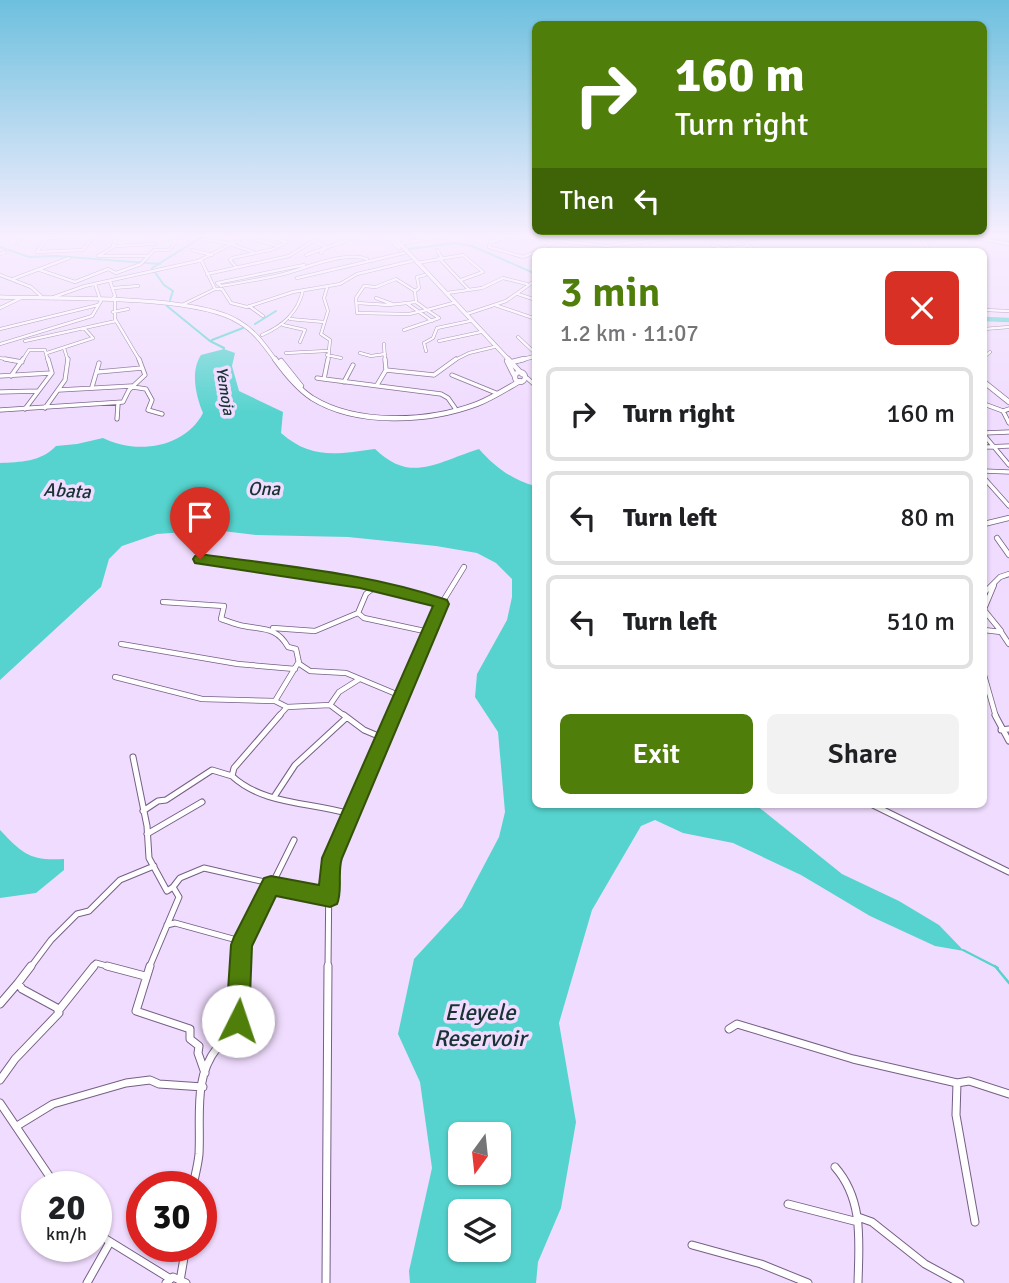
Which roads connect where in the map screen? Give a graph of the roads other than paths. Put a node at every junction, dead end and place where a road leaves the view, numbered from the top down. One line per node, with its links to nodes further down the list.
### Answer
1 (60, 295): 17 (street)
2 (101, 295): 20 (street)
3 (116, 295): 19 (street)
4 (202, 295): 25 (street)
5 (227, 295): 28 (street)
6 (287, 295): 28 (street)
7 (302, 295): 40 (street)
8 (325, 295): 45 (street)
9 (358, 295): 22 (street)
10 (415, 295): 21 (street)
11 (445, 295): 24 (main road)
12 (449, 295): 36 (main road)
13 (516, 295): 27 (street)
14 (0, 296): 15 (main road); 16 (main road)
15 (41, 296): 17 (main road)
16 (21, 298): 17 (main road); 29 (street)
17 (51, 298): 20 (main road)
18 (376, 298): 26 (street)
19 (113, 300): 20 (main road); 25 (main road); 34 (street)
20 (100, 301): 37 (street); 38 (street)
21 (416, 302): 23 (street); 31 (street)
22 (357, 303): 26 (street); 35 (street)
23 (407, 303): 26 (street); 35 (street)
24 (453, 303): 31 (street); 44 (main road)
25 (183, 304): 54 (main road); 90 (main road)
26 (396, 305)
27 (494, 305): 36 (street); 41 (street)
28 (249, 306): 39 (street)
29 (0, 308)
30 (128, 309): 34 (street)
31 (426, 310): 35 (street); 43 (street)
32 (987, 310): 33 (street)
33 (1009, 311)
34 (113, 312): 42 (street)
35 (419, 312): 43 (street)
36 (467, 314): 57 (main road)
37 (50, 315): 46 (street); 50 (street)
38 (92, 316): 46 (street); 48 (street)
39 (263, 316)
40 (290, 318): 45 (street); 47 (street)
41 (532, 318)
42 (116, 321): 48 (street); 82 (street)
43 (433, 321): 52 (street)
44 (470, 321): 53 (main road); 66 (street)
45 (324, 322): 71 (street)
46 (57, 325): 55 (street)
47 (282, 325): 54 (street); 60 (street)
48 (85, 327): 58 (street); 64 (street)
49 (1009, 327): 51 (street)
50 (0, 329)
51 (987, 329)
52 (404, 330)
53 (481, 332): 57 (main road); 59 (street)
54 (262, 335): 106 (main road)
55 (20, 337): 58 (street); 61 (street)
56 (518, 337): 67 (street)
57 (488, 338): 63 (main road)
58 (25, 341): 65 (street)
59 (439, 341)
60 (300, 342)
61 (0, 344)
62 (384, 344): 73 (street)
63 (494, 345): 80 (main road); 83 (street)
64 (64, 348): 69 (street); 98 (street)
65 (29, 350): 69 (street); 78 (street)
66 (426, 351)
67 (532, 351)
68 (990, 352): 74 (street)
69 (47, 353): 85 (street)
70 (286, 353): 71 (street)
71 (327, 353): 77 (street); 91 (street)
72 (360, 353): 73 (street)
73 (385, 354): 83 (street)
74 (987, 354)
75 (532, 356): 80 (main road)
76 (0, 358): 78 (street)
77 (341, 358)
78 (22, 362): 88 (street)
79 (99, 363): 84 (street)
80 (510, 363): 90 (main road); 90 (main road)
81 (353, 365): 92 (street)
82 (142, 368): 84 (street); 96 (street)
83 (386, 370): 95 (street)
84 (99, 372): 97 (street)
85 (52, 373): 88 (street); 99 (street)
86 (452, 375): 101 (street)
87 (0, 376): 88 (street)
88 (11, 376)
89 (317, 378): 91 (street)
90 (520, 378): 93 (street); 101 (main road)
91 (324, 379): 92 (street)
92 (344, 382): 95 (street)
93 (532, 384)
94 (987, 384): 102 (main road)
95 (377, 385): 106 (street)
96 (134, 386): 97 (street); 103 (street); 111 (street)
97 (92, 387): 98 (street)
98 (59, 390): 105 (street)
99 (38, 391): 100 (street); 107 (street)
100 (0, 392)
101 (496, 393): 106 (main road)
102 (1009, 402)
103 (118, 404): 105 (street); 112 (street)
104 (987, 405): 110 (street)
105 (44, 408): 107 (street)
106 (455, 408)
107 (25, 409): 109 (street)
108 (1009, 409): 110 (street)
109 (0, 410)
110 (1003, 411): 113 (street)
111 (162, 414)
112 (117, 419)
113 (1009, 423)
114 (1009, 432): 115 (street)
115 (987, 434)
116 (987, 439): 119 (street)
117 (1009, 446): 119 (street)
118 (987, 447): 119 (street)
119 (992, 447): 120 (street)
120 (1009, 465)
121 (987, 471): 122 (street)
122 (1009, 472)
123 (987, 481): 124 (street)
124 (1009, 506)
125 (1009, 518): 126 (street)
126 (987, 524)
127 (998, 538): 128 (street)
128 (1009, 555)
129 (200, 559): 133 (street)
130 (464, 567): 137 (street)
131 (1009, 574): 132 (street)
132 (994, 585): 134 (street); 136 (street)
133 (376, 586): 137 (street); 138 (street)
134 (987, 591)
135 (163, 602): 140 (street)
136 (987, 602)
137 (442, 604): 142 (street)
138 (358, 613): 140 (street); 142 (street)
139 (987, 613): 143 (street)
140 (270, 628): 146 (street)
141 (987, 630): 143 (street)
142 (429, 632): 150 (street)
143 (1001, 632): 145 (street)
144 (121, 644): 146 (street)
145 (1009, 644)
146 (297, 666): 148 (street); 151 (street)
147 (115, 677): 151 (street)
148 (359, 679): 150 (street); 152 (street)
149 (987, 686): 156 (street)
150 (401, 696): 157 (street)
151 (275, 701): 153 (street)
152 (330, 705): 153 (street); 154 (street)
153 (287, 707): 160 (street)
154 (346, 718): 157 (street); 161 (street)
155 (1009, 729): 156 (street)
156 (1001, 730): 158 (street)
157 (383, 738): 165 (street)
158 (1009, 741)
159 (133, 757): 164 (street)
160 (232, 776): 161 (street); 164 (street)
161 (274, 797): 165 (street)
162 (202, 802): 166 (street)
163 (879, 808): 169 (street)
164 (143, 810): 166 (street)
165 (350, 814): 172 (street)
166 (147, 834): 168 (street)
167 (295, 840): 170 (street)
168 (154, 866): 171 (street); 176 (street)
169 (1009, 872)
170 (271, 885): 171 (street); 172 (street); 174 (street)
171 (173, 887): 173 (street)
172 (330, 897): 201 (street)
173 (167, 925): 174 (street); 175 (street)
174 (244, 942): 180 (street)
175 (145, 976): 178 (street); 180 (street)
176 (18, 983): 177 (street); 178 (street)
177 (0, 1004)
178 (59, 1010): 181 (street)
179 (729, 1029): 182 (street)
180 (205, 1073): 183 (street)
181 (0, 1080)
182 (957, 1083): 184 (street); 192 (street)
183 (203, 1087): 186 (street); 189 (street)
184 (1009, 1094)
185 (0, 1103): 186 (street)
186 (17, 1126): 188 (street)
187 (835, 1167): 191 (street)
188 (48, 1171)
189 (197, 1171)
190 (788, 1204): 191 (street)
191 (858, 1220): 198 (street); 203 (street)
192 (975, 1222)
193 (112, 1243): 197 (street)
194 (692, 1245): 202 (street)
195 (99, 1262): 200 (street)
196 (185, 1262): 199 (street)
197 (167, 1280): 199 (street)
198 (946, 1280): 204 (street)
199 (183, 1282)
200 (88, 1283)
201 (326, 1283)
202 (808, 1283)
203 (858, 1283)
204 (960, 1283)

